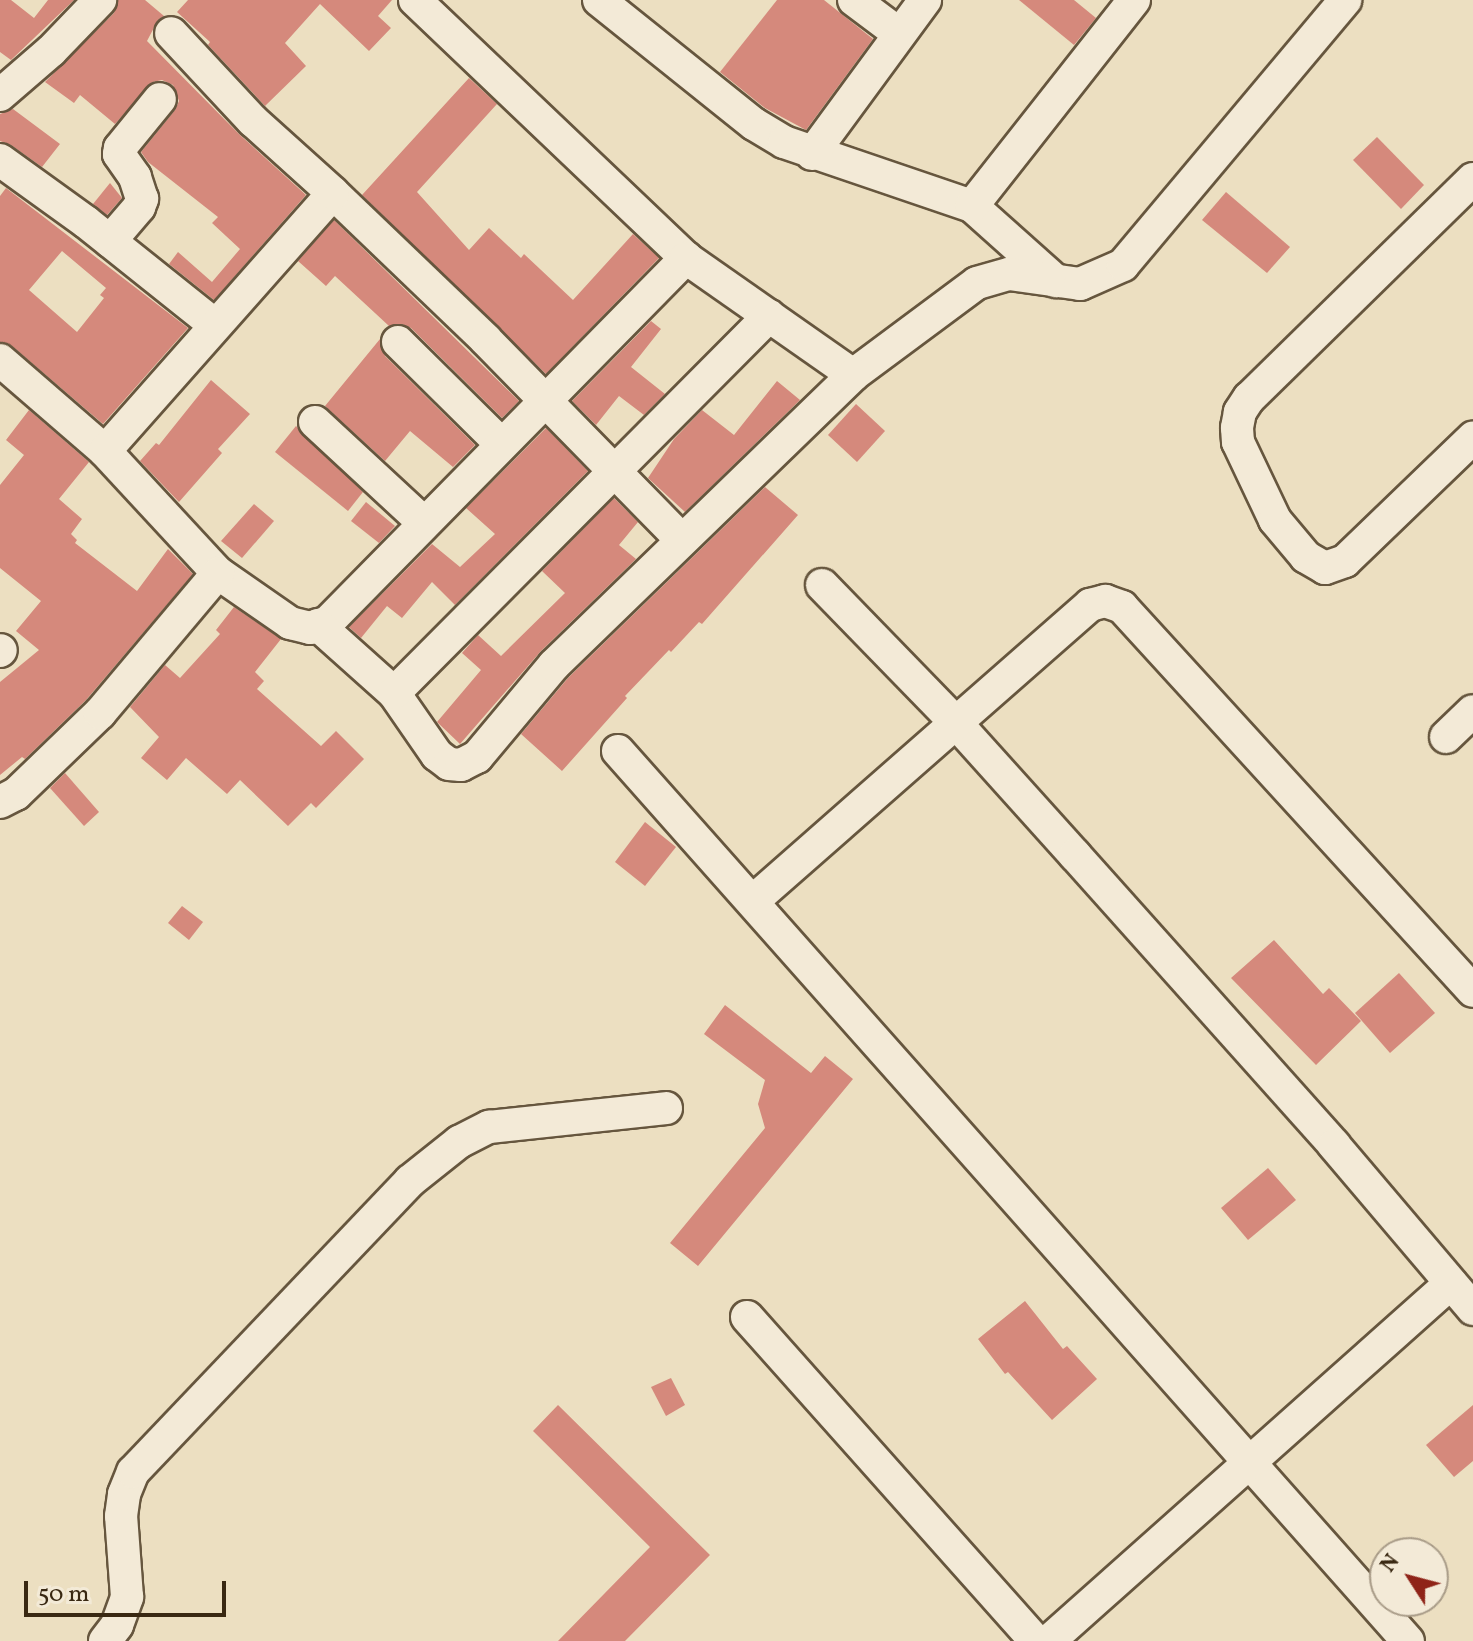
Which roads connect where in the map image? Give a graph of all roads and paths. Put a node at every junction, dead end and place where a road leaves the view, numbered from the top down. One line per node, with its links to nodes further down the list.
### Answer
1 (100, 0): 10 (street)
2 (415, 0): 18 (street)
3 (599, 0): 12 (street)
4 (854, 0): 9 (street)
5 (925, 0): 9 (street)
6 (1134, 0): 16 (street)
7 (1345, 0): 19 (street)
8 (171, 33): 15 (street)
9 (898, 33): 12 (street)
10 (0, 95)
11 (160, 99): 17 (street)
12 (812, 154): 16 (street)
13 (0, 160): 17 (street)
14 (1473, 179): 27 (street)
15 (333, 193): 21 (street); 25 (street)
16 (972, 206): 19 (street)
17 (110, 241): 21 (street)
18 (686, 258): 20 (street); 25 (street)
19 (1056, 281): 24 (street)
20 (769, 316): 24 (street); 30 (street)
21 (215, 325): 29 (street)
22 (398, 342): 28 (street)
23 (0, 360): 29 (street)
24 (853, 375): 32 (street)
25 (543, 400): 28 (street); 30 (street)
26 (315, 422): 31 (street)
27 (1473, 438)
28 (501, 444): 31 (street)
29 (105, 451): 33 (street)
30 (616, 473): 32 (street); 36 (street)
31 (424, 523): 35 (street)
32 (682, 540): 36 (street)
33 (218, 573): 35 (street); 41 (street)
34 (822, 585): 38 (street)
35 (318, 625): 36 (street)
36 (394, 693)
37 (1473, 711): 39 (street)
38 (957, 724): 42 (street); 43 (street); 45 (street)
39 (1446, 737)
40 (618, 751): 42 (street)
41 (0, 802)
42 (753, 901): 48 (street)
43 (1473, 991)
44 (666, 1108): 49 (street)
45 (1451, 1283): 46 (street); 48 (street)
46 (1473, 1309)
47 (747, 1317): 50 (street)
48 (1249, 1460): 51 (street); 52 (street)
49 (105, 1641)
50 (1036, 1641)
51 (1049, 1641)
52 (1408, 1641)

